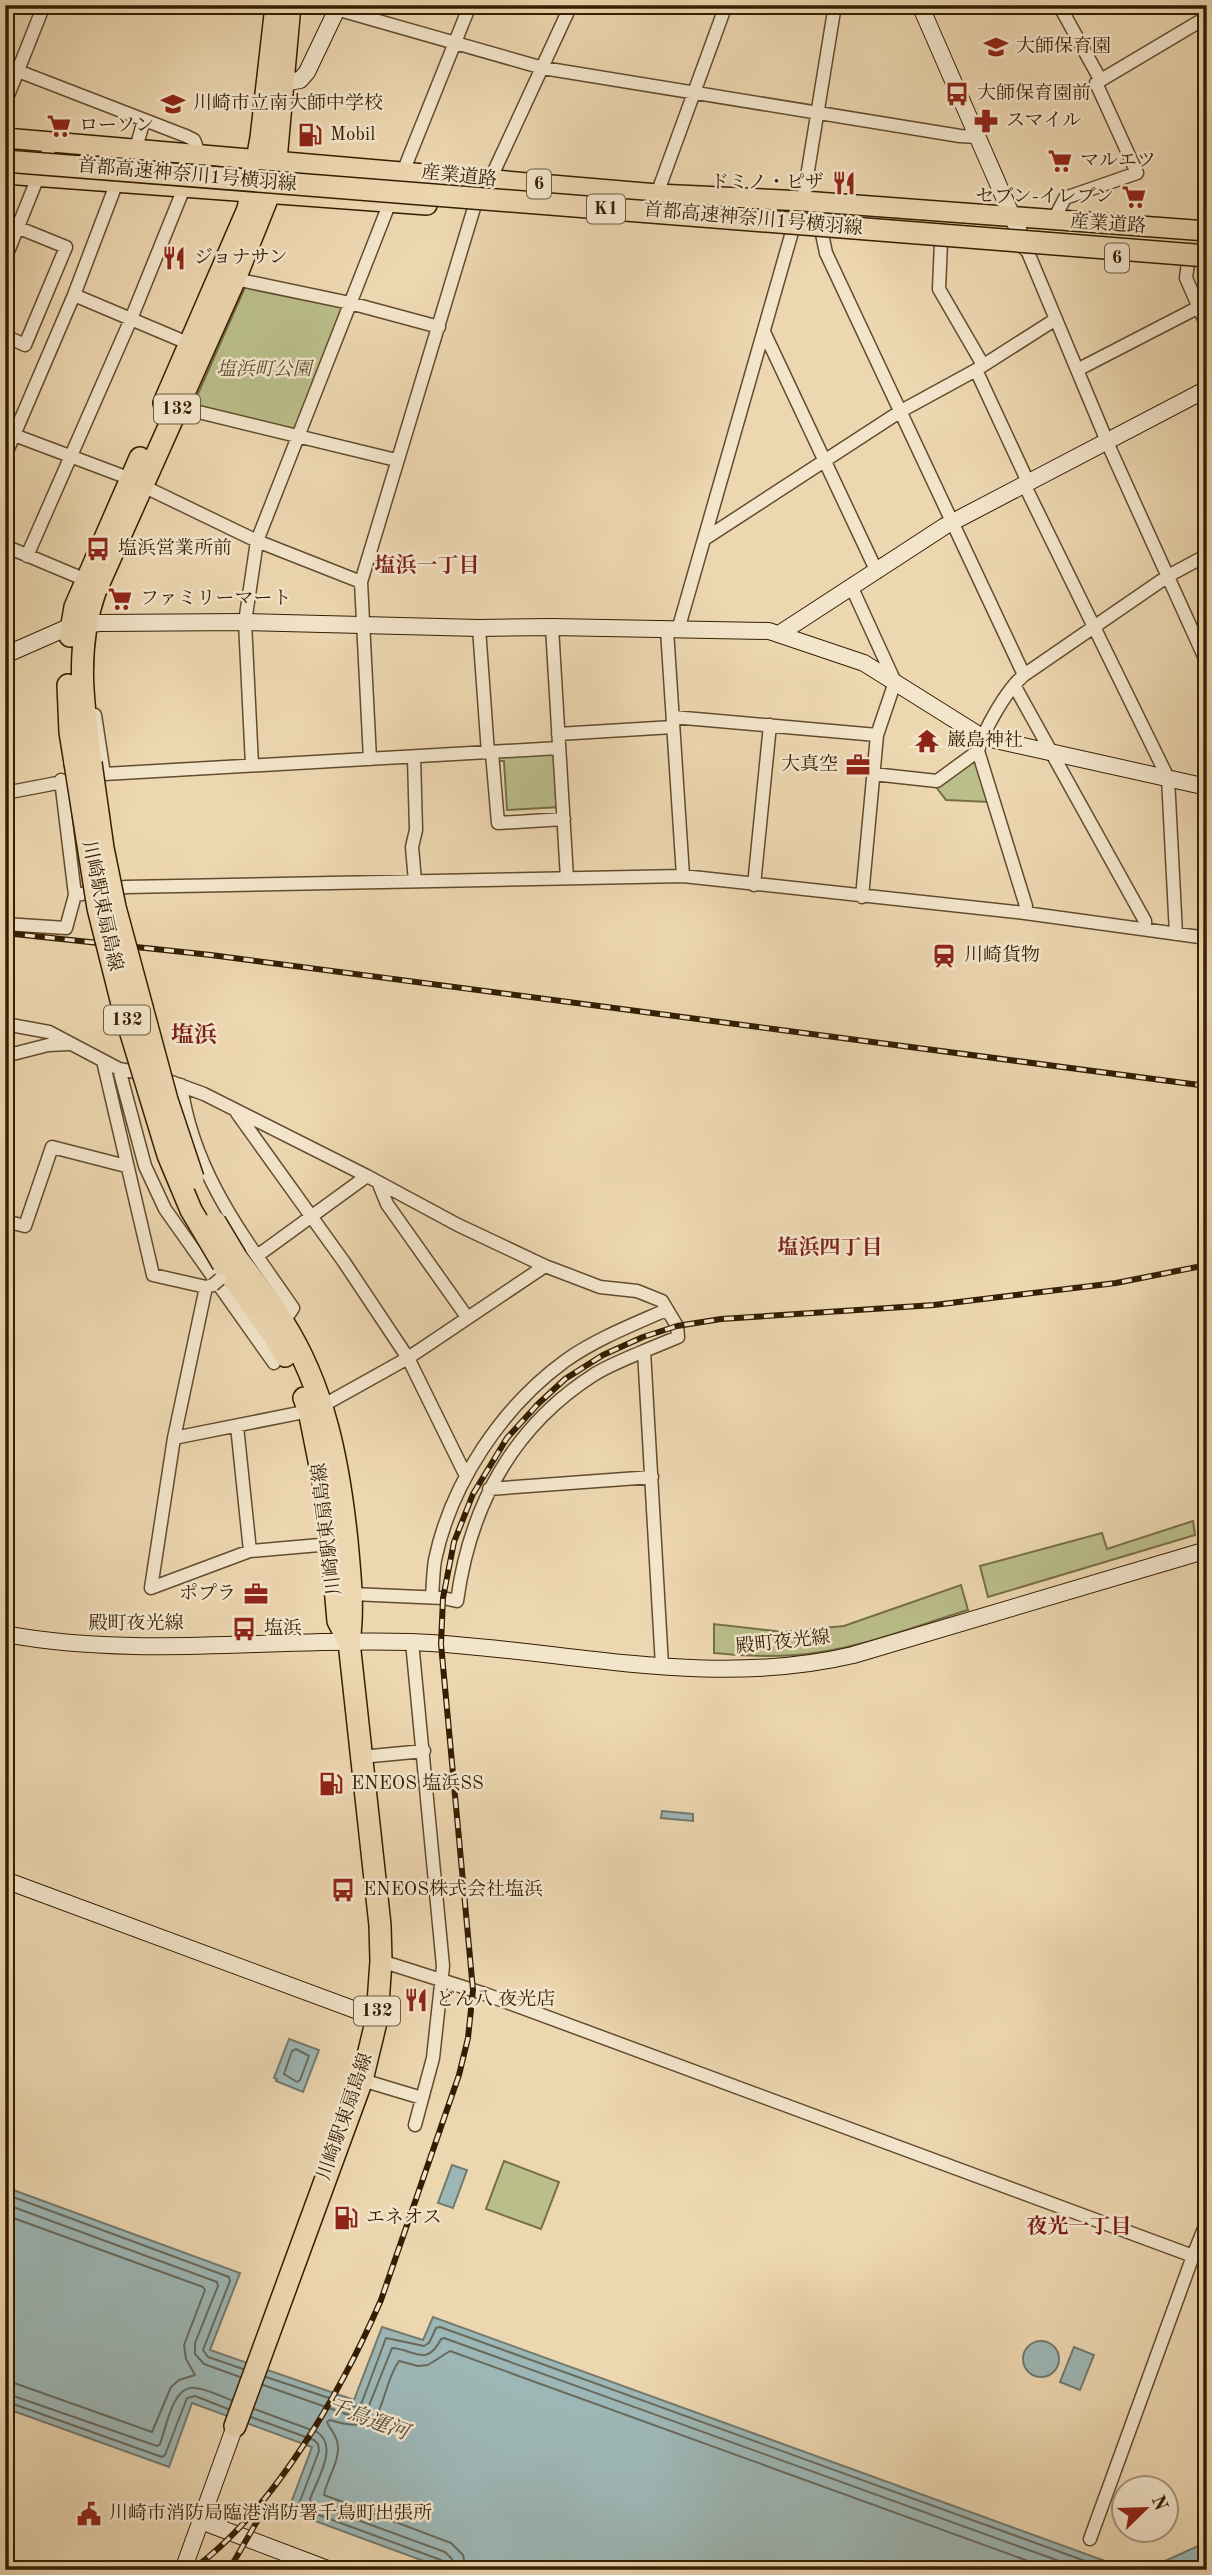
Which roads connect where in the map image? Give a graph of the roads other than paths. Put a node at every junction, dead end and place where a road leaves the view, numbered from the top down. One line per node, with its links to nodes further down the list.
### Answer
1 (44, 5): 13 (street)
2 (277, 5): 27 (highway, 132)
3 (290, 5): 16 (highway, 132)
4 (470, 5): 12 (street)
5 (571, 5): 14 (street)
6 (726, 5): 17 (street)
7 (835, 5): 19 (street)
8 (920, 5): 21 (street)
9 (1059, 5): 15 (street)
10 (332, 7): 12 (street); 16 (street)
11 (1207, 17): 15 (street)
12 (455, 42): 14 (street); 29 (street)
13 (11, 68): 18 (street); 20 (street)
14 (543, 68): 17 (street); 32 (street)
15 (1100, 79): 41 (street)
16 (284, 83): 27 (highway, 132)
17 (694, 93): 19 (street); 36 (street)
18 (5, 103)
19 (816, 113): 21 (street); 37 (street)
20 (144, 120): 24 (street); 26 (street)
21 (978, 136): 40 (street)
22 (5, 138): 23 (main road, 産業道路 / 6)
23 (52, 142): 24 (main road, 産業道路 / 6); 31 (street)
24 (136, 148): 26 (main road, 産業道路 / 6)
25 (5, 149): 47 (highway, 首都高速神奈川1号横羽線 / K1)
26 (199, 153): 27 (main road, 産業道路 / 6)
27 (267, 159): 29 (main road, 産業道路 / 6); 35 (highway, 川崎駅東扇島線 / 132)
28 (5, 162): 50 (highway, 首都高速神奈川1号横羽線 / K1, bridge)
29 (403, 172): 32 (main road, 産業道路 / 6)
30 (5, 174): 31 (main road, 産業道路 / 6)
31 (38, 176): 33 (main road, 産業道路 / 6); 42 (street)
32 (491, 180): 36 (main road, 産業道路 / 6)
33 (117, 182): 34 (main road, 産業道路 / 6); 53 (street)
34 (184, 188): 35 (main road, 産業道路 / 6); 56 (street)
35 (260, 193): 38 (main road, 産業道路 / 6); 51 (highway, 川崎駅東扇島線 / 132); 62 (highway, 川崎駅東扇島線 / 132)
36 (657, 194): 37 (main road, 産業道路 / 6)
37 (803, 201): 40 (main road, 産業道路 / 6); 44 (street)
38 (390, 202): 39 (main road, 産業道路 / 6); 54 (street)
39 (474, 208): 44 (main road, 産業道路 / 6); 59 (street)
40 (1012, 216): 41 (main road, 産業道路 / 6); 48 (street)
41 (1053, 221): 43 (main road, 産業道路 / 6)
42 (19, 228): 49 (street); 52 (street)
43 (1207, 231)
44 (792, 232): 45 (main road, 産業道路 / 6); 60 (street)
45 (822, 234): 46 (main road, 産業道路 / 6); 67 (street)
46 (941, 242): 48 (main road, 産業道路 / 6); 63 (street)
47 (1207, 242)
48 (1027, 250): 50 (main road, 産業道路 / 6); 57 (street)
49 (5, 259)
50 (1201, 261): 55 (street)
51 (235, 279): 54 (street); 66 (highway, 川崎駅東扇島線 / 132)
52 (48, 290): 53 (street); 61 (street)
53 (73, 297): 56 (street); 68 (street)
54 (350, 303): 59 (street); 69 (street)
55 (1199, 307): 58 (street); 64 (street)
56 (131, 319): 62 (street); 72 (street)
57 (1056, 319): 63 (street); 64 (street)
58 (1207, 326)
59 (439, 327): 73 (street)
60 (764, 332): 74 (street); 78 (street)
61 (6, 337)
62 (190, 344): 75 (highway, 川崎駅東扇島線 / 132)
63 (979, 368): 67 (street); 76 (street)
64 (1079, 369): 70 (street)
65 (1207, 389): 70 (street)
66 (178, 407): 69 (street); 75 (highway, 川崎駅東扇島線 / 132)
67 (901, 411): 74 (street); 77 (street)
68 (14, 435): 71 (street); 72 (street)
69 (298, 436): 73 (street); 79 (street)
70 (1109, 441): 76 (street); 84 (street)
71 (5, 456)
72 (71, 456): 75 (street); 81 (street)
73 (396, 460): 86 (street)
74 (825, 461): 78 (street); 83 (street)
75 (137, 483): 79 (street); 85 (highway, 川崎駅東扇島線 / 132); 90 (highway, 川崎駅東扇島線 / 132)
76 (1026, 483): 77 (street); 93 (street)
77 (952, 523): 83 (street); 98 (street)
78 (706, 538): 94 (street)
79 (257, 541): 86 (street); 89 (street)
80 (5, 546): 81 (street)
81 (27, 555): 85 (street)
82 (1207, 555): 84 (street)
83 (877, 572): 87 (street)
84 (1168, 576): 93 (street); 97 (street)
85 (86, 580): 90 (highway, 川崎駅東扇島線 / 132)
86 (361, 582): 88 (street)
87 (852, 588): 95 (street); 99 (street)
88 (362, 621): 89 (street); 92 (street); 110 (street)
89 (245, 622): 90 (street); 111 (street)
90 (78, 624): 96 (street); 112 (highway, 川崎駅東扇島線 / 132); 112 (street)
91 (552, 627): 92 (street); 94 (street); 103 (street)
92 (479, 628): 108 (street)
93 (1094, 629): 98 (street); 114 (street)
94 (673, 630): 95 (street); 101 (street)
95 (779, 634): 99 (street)
96 (5, 654)
97 (1207, 663)
98 (1024, 675): 100 (street)
99 (895, 682): 104 (street); 105 (street)
100 (1014, 685): 105 (street); 107 (street)
101 (673, 722): 102 (street); 103 (street); 119 (street)
102 (770, 725): 104 (street); 122 (street)
103 (558, 734): 106 (street)
104 (877, 735): 113 (street)
105 (980, 744): 107 (street); 113 (street); 125 (street)
106 (559, 748): 108 (street); 118 (street)
107 (1051, 752): 114 (street); 127 (street)
108 (490, 753): 109 (street); 118 (street)
109 (414, 757): 110 (street); 121 (street)
110 (370, 759): 111 (street)
111 (252, 765): 112 (street)
112 (90, 766): 115 (street); 142 (highway, 川崎駅東扇島線 / 132, bridge)
113 (873, 774): 124 (street)
114 (1168, 778): 116 (street); 128 (street)
115 (61, 780): 117 (street); 123 (street)
116 (1207, 787)
117 (5, 793)
118 (564, 820): 120 (street)
119 (683, 876): 120 (street); 122 (street)
120 (567, 878): 121 (street)
121 (415, 881): 123 (street)
122 (754, 885): 124 (street)
123 (75, 895): 126 (street)
124 (862, 897): 125 (street)
125 (1025, 913): 127 (street)
126 (5, 924)
127 (1145, 928): 128 (street)
128 (1176, 934): 129 (street)
129 (1207, 938)
130 (5, 1024): 131 (street)
131 (70, 1044): 132 (street); 133 (street)
132 (5, 1056)
133 (103, 1061): 134 (street); 137 (street)
134 (119, 1069): 135 (street); 147 (street)
135 (181, 1085): 136 (street); 142 (street)
136 (235, 1110): 138 (street); 139 (street)
137 (126, 1167): 140 (street); 142 (street)
138 (373, 1179): 139 (street); 141 (street); 144 (street)
139 (311, 1217): 142 (street); 146 (street)
140 (5, 1221)
141 (545, 1266): 143 (street); 144 (street)
142 (226, 1272): 148 (highway, 川崎駅東扇島線 / 132); 148 (highway, 川崎駅東扇島線 / 132); 150 (street)
143 (666, 1310): 145 (street); 151 (street)
144 (467, 1317): 146 (street)
145 (643, 1351): 152 (street); 153 (street)
146 (408, 1358): 148 (street); 151 (street)
147 (274, 1363)
148 (316, 1409): 149 (street); 154 (highway, 川崎駅東扇島線 / 132); 157 (highway, 川崎駅東扇島線 / 132)
149 (237, 1426): 150 (street); 156 (street)
150 (174, 1438): 156 (street)
151 (466, 1476): 158 (street)
152 (652, 1477): 153 (street); 162 (street)
153 (489, 1489): 158 (street)
154 (331, 1544): 156 (street); 160 (highway, 川崎駅東扇島線 / 132)
155 (1207, 1550): 162 (street, 殿町夜光線)
156 (250, 1551)
157 (352, 1594): 158 (street); 160 (highway, 川崎駅東扇島線 / 132)
158 (432, 1597)
159 (5, 1634): 160 (street, 殿町夜光線)
160 (349, 1642): 161 (street, 殿町夜光線); 164 (highway, 川崎駅東扇島線 / 132)
161 (412, 1642): 162 (street, 殿町夜光線); 163 (street)
162 (662, 1666)
163 (424, 1752): 164 (street); 167 (street)
164 (361, 1758): 166 (highway, 川崎駅東扇島線 / 132)
165 (5, 1880): 168 (street)
166 (381, 1961): 167 (street); 168 (highway, 川崎駅東扇島線 / 132)
167 (441, 1979): 170 (street); 173 (street)
168 (377, 2018): 169 (highway, 川崎駅東扇島線 / 132)
169 (362, 2080): 170 (street); 174 (highway, 川崎駅東扇島線 / 132)
170 (422, 2098): 171 (street)
171 (415, 2124)
172 (1207, 2221): 173 (street)
173 (1193, 2256): 176 (street)
174 (235, 2426): 175 (street, 川崎駅東扇島線 / 132)
175 (201, 2521): 177 (street, 川崎駅東扇島線 / 132); 178 (street)
176 (1090, 2539)
177 (183, 2570)
178 (330, 2570)

